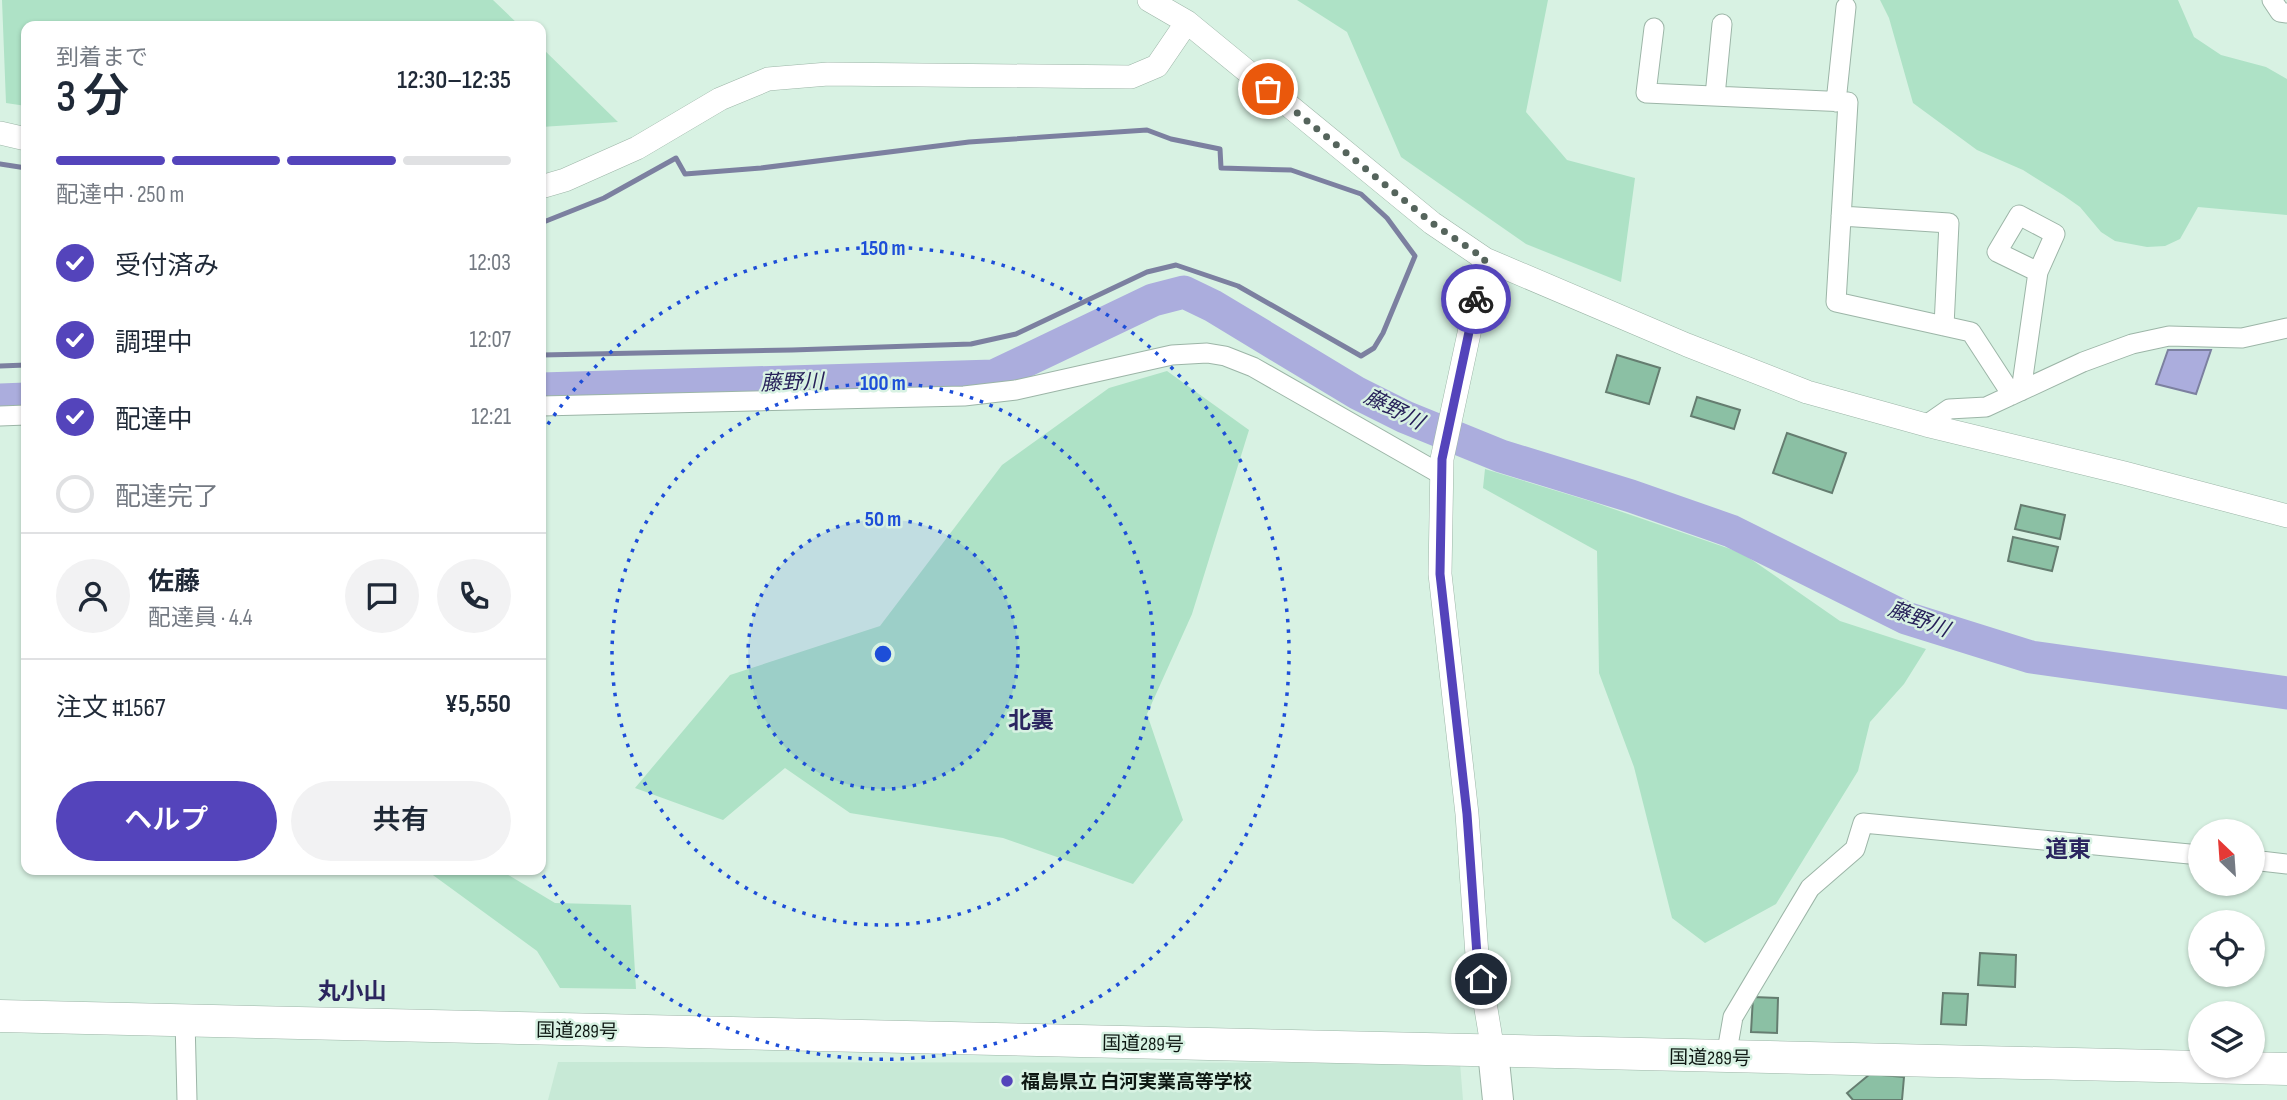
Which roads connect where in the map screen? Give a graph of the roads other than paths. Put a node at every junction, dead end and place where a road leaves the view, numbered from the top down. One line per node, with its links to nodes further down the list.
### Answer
1 (1149, 0): 5 (street)
2 (2272, 0): 4 (street)
3 (1846, 7): 9 (street)
4 (2287, 13)
5 (1187, 22): 12 (street); 14 (street)
6 (1722, 24): 8 (street)
7 (1654, 28): 8 (street)
8 (1715, 96): 9 (street)
9 (1836, 102): 13 (street)
10 (0, 133): 11 (street)
11 (21, 138)
12 (546, 186)
13 (1841, 216): 16 (street); 16 (street)
14 (1485, 259): 22 (street); 23 (street)
15 (2038, 272): 18 (street)
16 (1944, 326): 18 (street)
17 (2287, 328): 18 (street)
18 (2017, 393): 22 (street)
19 (546, 406): 23 (street)
20 (21, 415): 21 (street)
21 (0, 416)
22 (1926, 425): 24 (street)
23 (1442, 467): 30 (street)
24 (2287, 516)
25 (2188, 854): 31 (street)
26 (2265, 861): 27 (street)
27 (2287, 863)
28 (0, 1016): 29 (highway, 国道289号)
29 (185, 1020): 30 (highway, 国道289号); 33 (street)
30 (1493, 1051): 31 (highway, 国道289号); 34 (main road)
31 (1726, 1057): 32 (highway, 国道289号)
32 (2287, 1069)
33 (187, 1100)
34 (1497, 1100)

